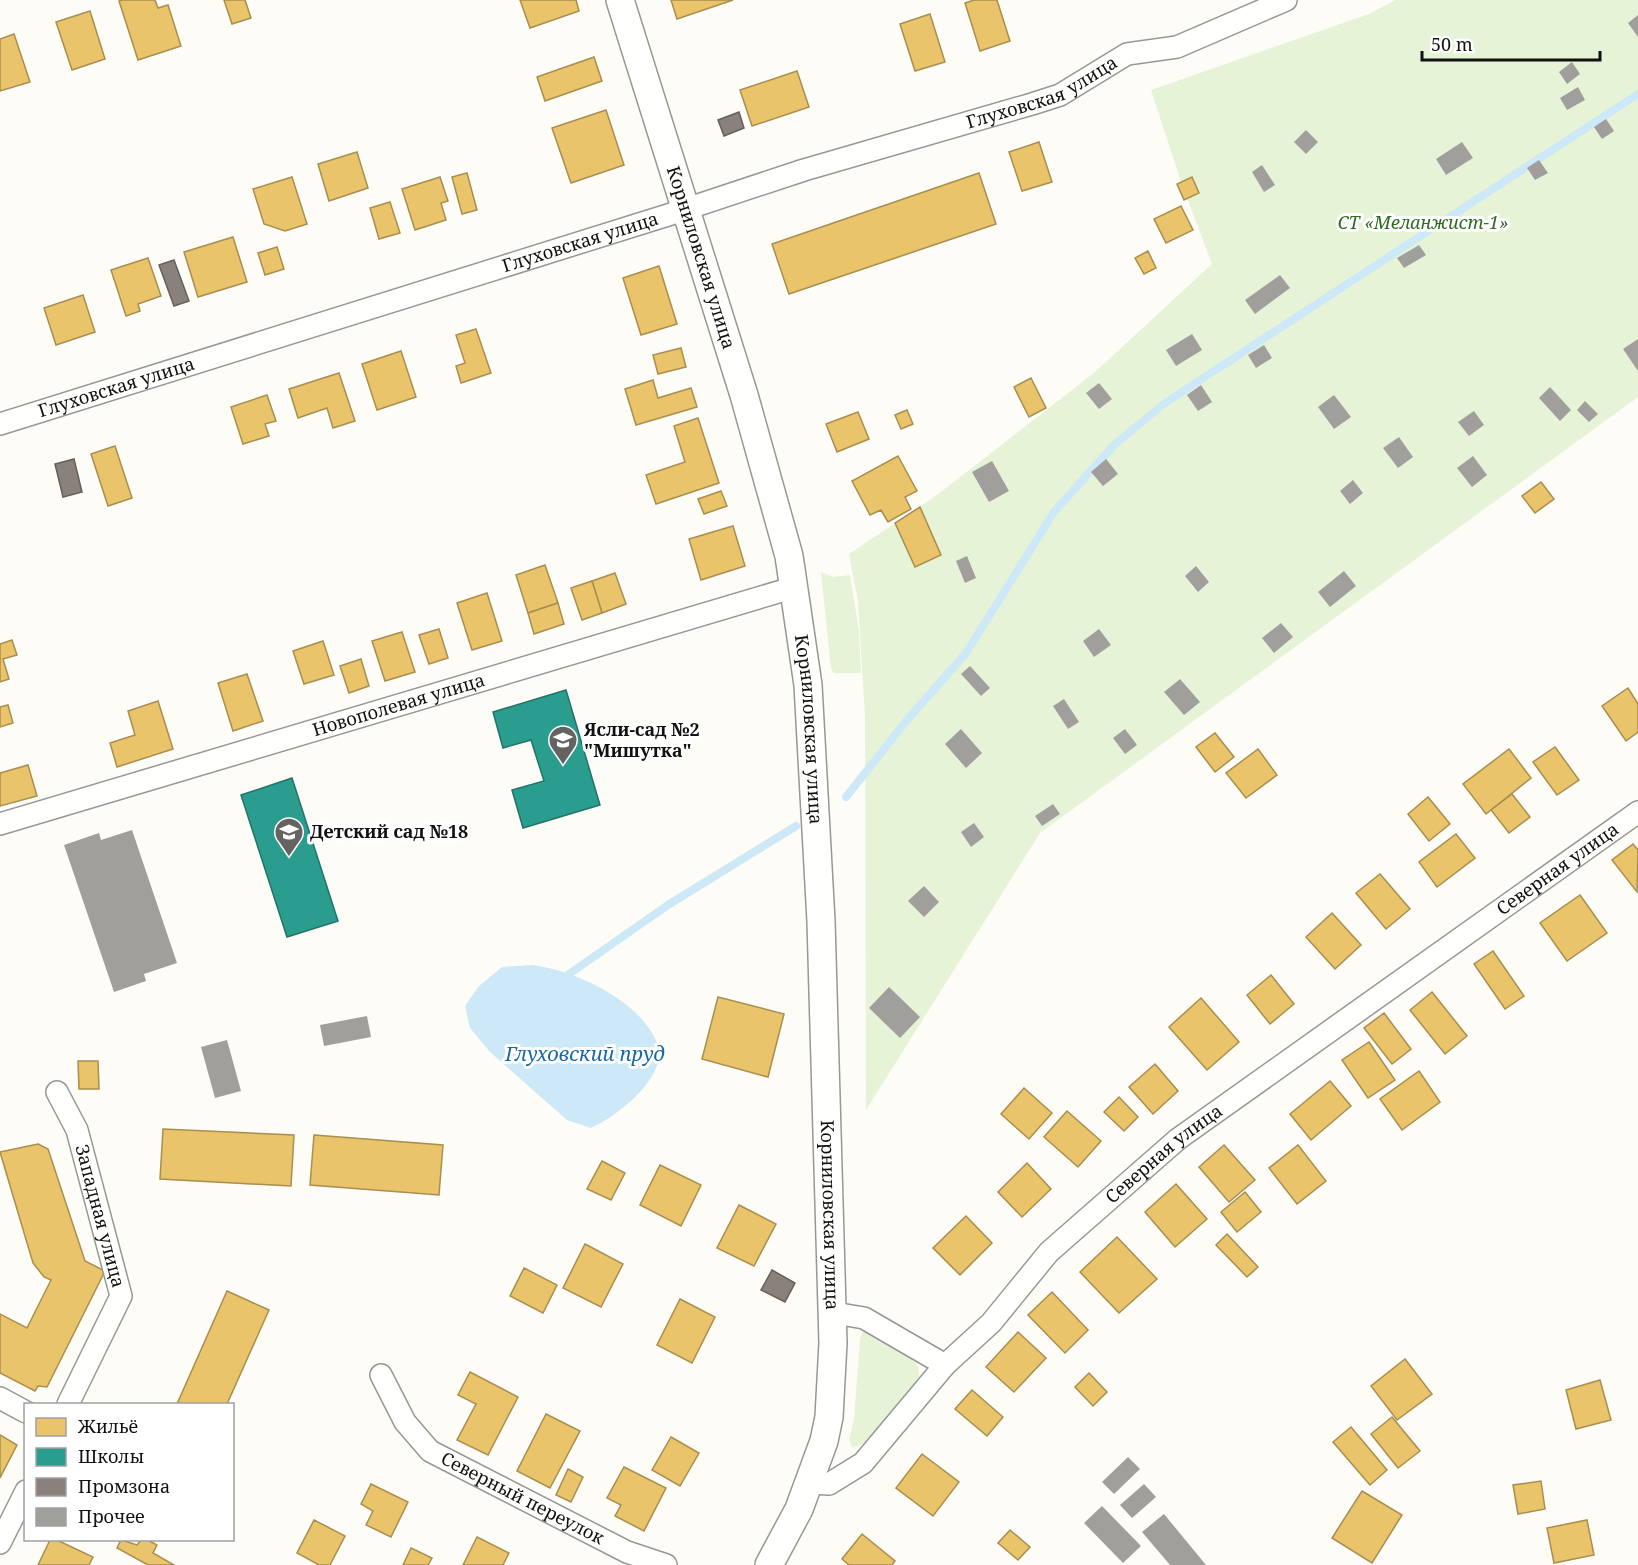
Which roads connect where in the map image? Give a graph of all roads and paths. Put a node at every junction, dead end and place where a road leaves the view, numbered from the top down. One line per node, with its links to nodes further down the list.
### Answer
1 (620, 0): 3 (street, Корниловская улица)
2 (1286, 0): 3 (street, Глуховская улица)
3 (687, 209): 4 (street, Глуховская улица); 5 (street, Корниловская улица)
4 (0, 424)
5 (795, 586): 7 (street, Новополевая улица); 9 (street, Корниловская улица)
6 (1638, 812): 10 (street, Северная улица)
7 (0, 824)
8 (57, 1092): 13 (street, Западная улица)
9 (834, 1313): 10 (street); 15 (street, Корниловская улица)
10 (945, 1365): 15 (street, Северная улица)
11 (381, 1375): 18 (street, Северный переулок)
12 (0, 1398): 14 (street)
13 (68, 1403)
14 (24, 1411)
15 (810, 1483): 19 (street)
16 (24, 1495): 17 (street)
17 (0, 1544)
18 (666, 1565)
19 (769, 1565)

